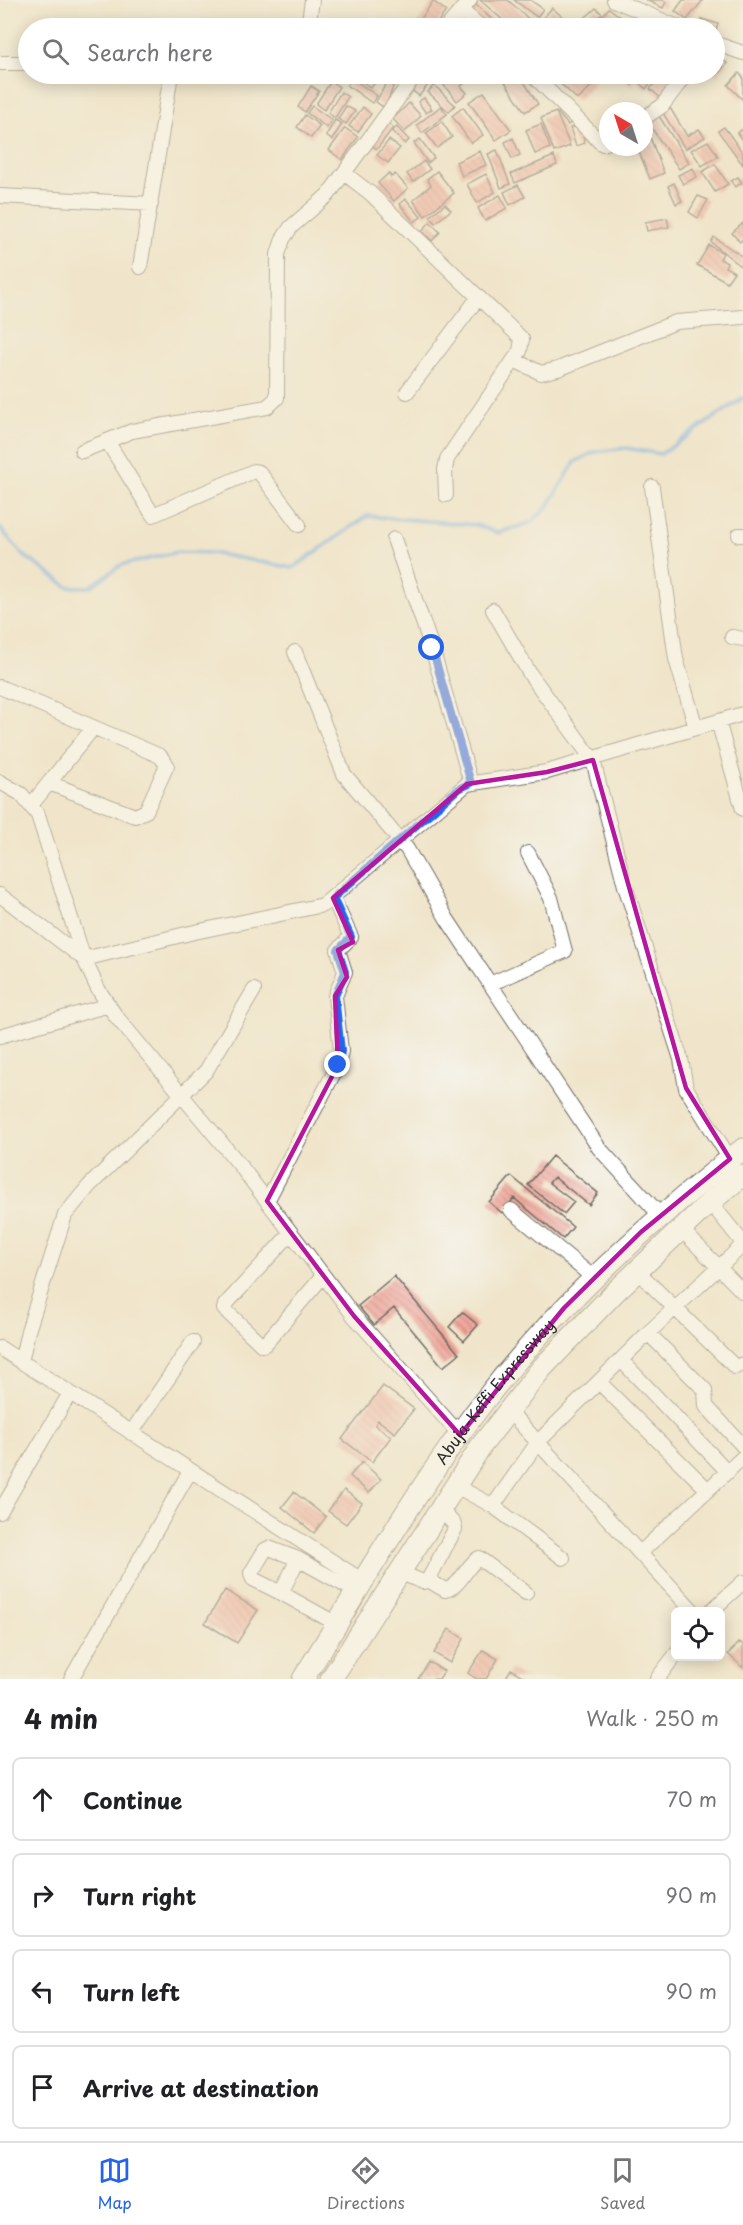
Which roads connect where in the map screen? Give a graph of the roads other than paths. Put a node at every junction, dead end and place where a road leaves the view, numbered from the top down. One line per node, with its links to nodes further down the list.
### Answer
1 (312, 0): 4 (street)
2 (614, 0): 7 (street)
3 (466, 5): 5 (street); 6 (street)
4 (309, 18)
5 (455, 18)
6 (475, 18)
7 (656, 18)
8 (725, 47): 9 (street)
9 (743, 53)
10 (0, 63): 11 (street)
11 (18, 63)
12 (169, 84): 20 (street)
13 (409, 84): 18 (street)
14 (542, 84): 17 (street)
15 (678, 84): 16 (street)
16 (653, 112)
17 (599, 141)
18 (344, 173): 22 (street); 26 (street)
19 (0, 196): 20 (street)
20 (151, 204): 21 (street)
21 (140, 267)
22 (478, 298): 24 (street); 25 (street)
23 (743, 317): 24 (street)
24 (514, 360): 29 (street)
25 (407, 392)
26 (107, 441): 27 (street); 30 (street)
27 (82, 451)
28 (652, 487): 38 (street)
29 (446, 495)
30 (299, 525)
31 (394, 539): 42 (street)
32 (493, 610): 39 (street)
33 (295, 652): 45 (street)
34 (0, 687): 37 (street)
35 (743, 714): 36 (street)
36 (718, 721): 38 (street); 44 (street)
37 (93, 728): 41 (street); 41 (street)
38 (696, 728): 39 (street)
39 (593, 760): 42 (street); 55 (street)
40 (0, 782): 43 (street)
41 (49, 783): 43 (street)
42 (471, 783): 45 (street)
43 (32, 804): 49 (street)
44 (743, 809)
45 (400, 840): 48 (street); 50 (street)
46 (528, 853): 50 (street)
47 (0, 895): 49 (street)
48 (333, 898): 49 (street); 56 (street)
49 (84, 959): 52 (street)
50 (490, 984): 59 (street)
51 (254, 990): 54 (street)
52 (109, 1005): 53 (street); 54 (street)
53 (0, 1036)
54 (181, 1093): 56 (street); 76 (street)
55 (739, 1161): 57 (highway, Abuja-Keffi Expressway); 59 (highway, Abuja-Keffi Expressway)
56 (267, 1201): 62 (street)
57 (710, 1202): 60 (highway, Abuja-Keffi Expressway); 63 (street)
58 (511, 1210): 67 (street)
59 (660, 1215): 61 (highway, Abuja-Keffi Expressway)
60 (681, 1229): 64 (highway, Abuja-Keffi Expressway); 65 (street)
61 (641, 1232): 64 (highway); 67 (highway, Abuja-Keffi Expressway)
62 (291, 1233): 68 (street); 68 (street)
63 (743, 1244): 65 (street)
64 (658, 1252): 66 (highway, Abuja-Keffi Expressway)
65 (719, 1267): 70 (street); 71 (street)
66 (637, 1271): 69 (highway, Abuja-Keffi Expressway); 71 (street)
67 (599, 1273): 69 (highway); 82 (highway, Abuja-Keffi Expressway)
68 (323, 1276): 82 (street)
69 (620, 1288): 80 (highway, Abuja-Keffi Expressway)
70 (743, 1292)
71 (675, 1308): 72 (street); 77 (street)
72 (648, 1333): 75 (street); 84 (street)
73 (193, 1342): 81 (street)
74 (0, 1348): 76 (street)
75 (622, 1361): 78 (street); 87 (street)
76 (21, 1362): 79 (street)
77 (743, 1364)
78 (600, 1383): 83 (street); 89 (street)
79 (70, 1394): 81 (street); 92 (street)
80 (508, 1410): 83 (street); 88 (highway, Abuja-Keffi Expressway)
81 (131, 1432): 86 (street)
82 (460, 1435): 99 (highway, Abuja-Keffi Expressway)
83 (538, 1443): 90 (street); 93 (street)
84 (743, 1446)
85 (743, 1458): 87 (street)
86 (190, 1471): 99 (street); 106 (street)
87 (728, 1472): 89 (street)
88 (454, 1485): 90 (street); 91 (highway, Abuja-Keffi Expressway)
89 (708, 1490): 93 (street)
90 (493, 1506): 94 (street)
91 (439, 1508): 96 (highway, Abuja-Keffi Expressway); 97 (street)
92 (0, 1512)
93 (640, 1553): 102 (street)
94 (563, 1558)
95 (298, 1559): 99 (street); 100 (street); 100 (street)
96 (399, 1572): 97 (street); 108 (highway, Abuja-Keffi Expressway)
97 (428, 1580): 101 (street)
98 (743, 1582): 103 (street)
99 (360, 1587): 104 (highway, Abuja-Keffi Expressway)
100 (281, 1593): 104 (street)
101 (526, 1593)
102 (690, 1607)
103 (715, 1607)
104 (337, 1624): 107 (highway, Abuja-Keffi Expressway)
105 (671, 1660): 109 (street)
106 (71, 1679)
107 (303, 1679)
108 (331, 1679)
109 (657, 1679)

